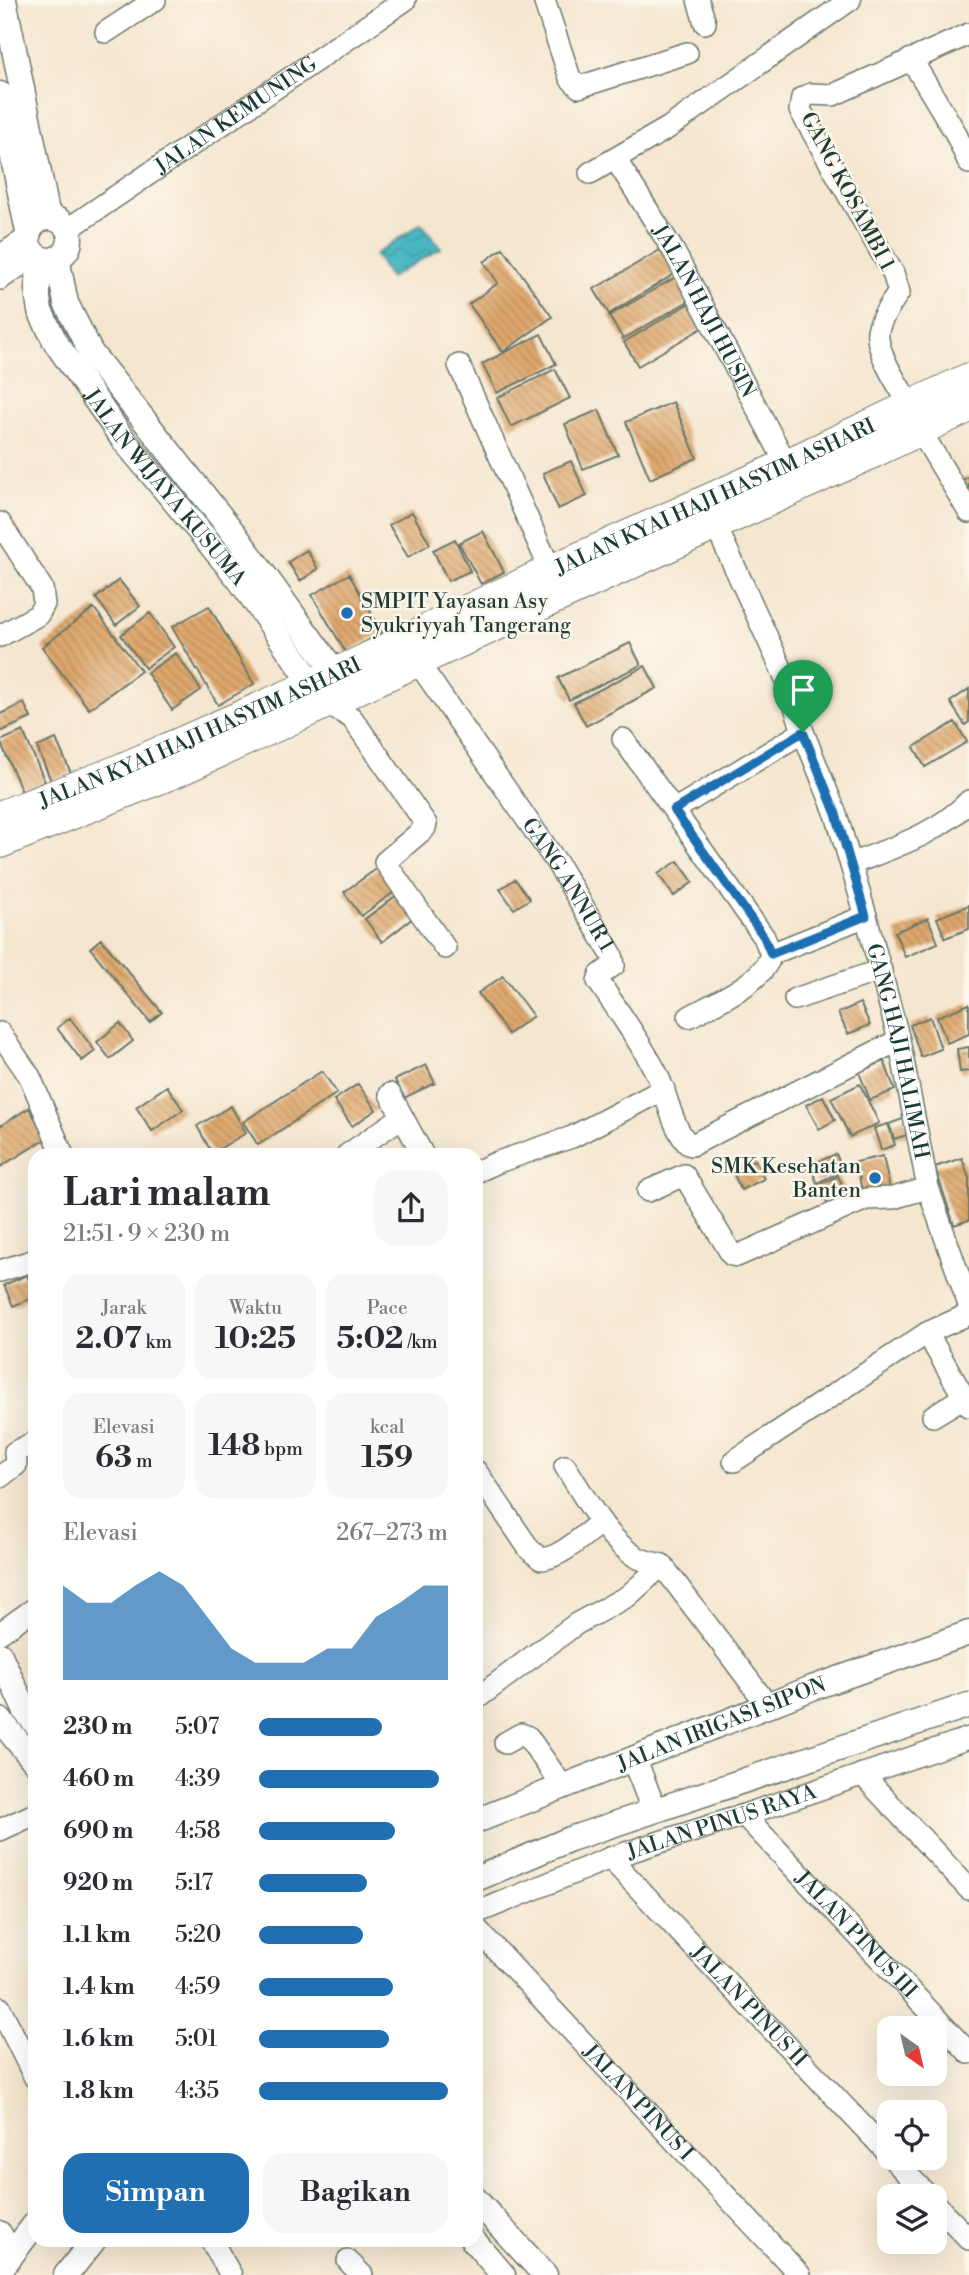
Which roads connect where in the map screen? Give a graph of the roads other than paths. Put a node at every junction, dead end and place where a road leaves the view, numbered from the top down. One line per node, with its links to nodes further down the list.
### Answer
1 (4, 0): 16 (street)
2 (155, 0): 8 (street)
3 (403, 0): 16 (street, JALAN KEMUNING)
4 (544, 0): 10 (street)
5 (698, 0): 7 (street)
6 (850, 0): 13 (street)
7 (705, 23)
8 (106, 32)
9 (969, 34): 11 (street, GANG KOSAMBI 1)
10 (687, 52)
11 (911, 59): 14 (street); 23 (street, GANG KOSAMBI 1)
12 (0, 94): 17 (street, JALAN WIJAYA KUSUMA)
13 (616, 160): 15 (street); 24 (street, JALAN HAJI HUSIN)
14 (969, 163)
15 (590, 173)
16 (58, 223): 17 (street); 17 (street)
17 (37, 248): 18 (street); 19 (street); 31 (street, JALAN WIJAYA KUSUMA)
18 (0, 256)
19 (0, 279)
20 (459, 365): 28 (street)
21 (969, 379): 23 (main road, JALAN KYAI HAJI HASYIM ASHARI)
22 (969, 406): 23 (main road, JALAN KYAI HAJI HASYIM ASHARI)
23 (916, 419): 24 (main road, JALAN KYAI HAJI HASYIM ASHARI); 25 (street, GANG KOSAMBI 1); 27 (main road, JALAN KYAI HAJI HASYIM ASHARI)
24 (787, 465): 28 (main road, JALAN KYAI HAJI HASYIM ASHARI)
25 (969, 512)
26 (0, 523): 29 (street)
27 (715, 524): 30 (main road, JALAN KYAI HAJI HASYIM ASHARI); 32 (street, GANG HAJI HALIMAH)
28 (551, 571): 31 (main road, JALAN KYAI HAJI HASYIM ASHARI)
29 (0, 636)
30 (417, 661): 31 (main road, JALAN KYAI HAJI HASYIM ASHARI); 47 (street, GANG ANNUR 1)
31 (335, 694): 36 (main road, JALAN KYAI HAJI HASYIM ASHARI); 37 (main road, JALAN KYAI HAJI HASYIM ASHARI); 40 (street)
32 (803, 732): 35 (street); 38 (street, GANG HAJI HALIMAH)
33 (623, 739): 35 (street)
34 (969, 802): 38 (street)
35 (674, 810): 41 (street)
36 (0, 817)
37 (0, 842)
38 (851, 864): 39 (street, GANG HAJI HALIMAH)
39 (866, 916): 41 (street); 42 (street, GANG HAJI HALIMAH)
40 (445, 948)
41 (771, 954): 44 (street)
42 (881, 970): 43 (street); 46 (street, GANG HAJI HALIMAH)
43 (795, 999)
44 (689, 1017)
45 (0, 1033): 50 (street)
46 (899, 1040): 47 (street, GANG ANNUR 1); 54 (street, GANG HAJI HALIMAH)
47 (664, 1089): 53 (street)
48 (390, 1094): 49 (street)
49 (402, 1117): 51 (street); 52 (street)
50 (60, 1148)
51 (357, 1148)
52 (419, 1148)
53 (483, 1169)
54 (928, 1188): 55 (street); 58 (street, GANG HAJI HALIMAH)
55 (648, 1191)
56 (28, 1262): 57 (street)
57 (0, 1271)
58 (969, 1306)
59 (969, 1314): 60 (street)
60 (927, 1332): 61 (street); 64 (street)
61 (967, 1401): 62 (street)
62 (933, 1416)
63 (28, 1446): 66 (street)
64 (734, 1461)
65 (565, 1466): 68 (street)
66 (0, 1476)
67 (483, 1481): 68 (street)
68 (601, 1522): 69 (street)
69 (662, 1565): 74 (street); 76 (street)
70 (28, 1613): 71 (street)
71 (0, 1633)
72 (969, 1633): 76 (street, JALAN IRIGASI SIPON)
73 (0, 1655): 77 (street)
74 (483, 1694)
75 (969, 1705): 85 (street)
76 (769, 1707): 82 (street, JALAN IRIGASI SIPON)
77 (28, 1714)
78 (0, 1720): 81 (street)
79 (969, 1738): 83 (street, JALAN PINUS RAYA)
80 (505, 1743): 84 (street)
81 (28, 1754)
82 (637, 1765): 84 (street, JALAN IRIGASI SIPON); 85 (street)
83 (862, 1774): 86 (street, JALAN PINUS RAYA); 92 (street)
84 (563, 1787): 88 (street, JALAN IRIGASI SIPON)
85 (652, 1803): 91 (street)
86 (744, 1815): 90 (street, JALAN PINUS RAYA); 97 (street, JALAN PINUS III)
87 (28, 1817): 89 (street)
88 (483, 1818)
89 (0, 1830)
90 (610, 1858): 93 (street, JALAN PINUS RAYA); 99 (street, JALAN PINUS II)
91 (483, 1876)
92 (969, 1889)
93 (483, 1910)
94 (483, 1935): 114 (street, JALAN PINUS I)
95 (0, 2008): 96 (street)
96 (6, 2036): 98 (street)
97 (969, 2053)
98 (28, 2068)
99 (877, 2141)
100 (904, 2170): 101 (street, JALAN PINUS II)
101 (917, 2184)
102 (483, 2208): 113 (street)
103 (947, 2216): 105 (street)
104 (28, 2230): 109 (street)
105 (969, 2239)
106 (88, 2247): 110 (street)
107 (215, 2247): 111 (street)
108 (479, 2247): 112 (street)
109 (4, 2251)
110 (66, 2275)
111 (231, 2275)
112 (503, 2275)
113 (545, 2275)
114 (800, 2275)

